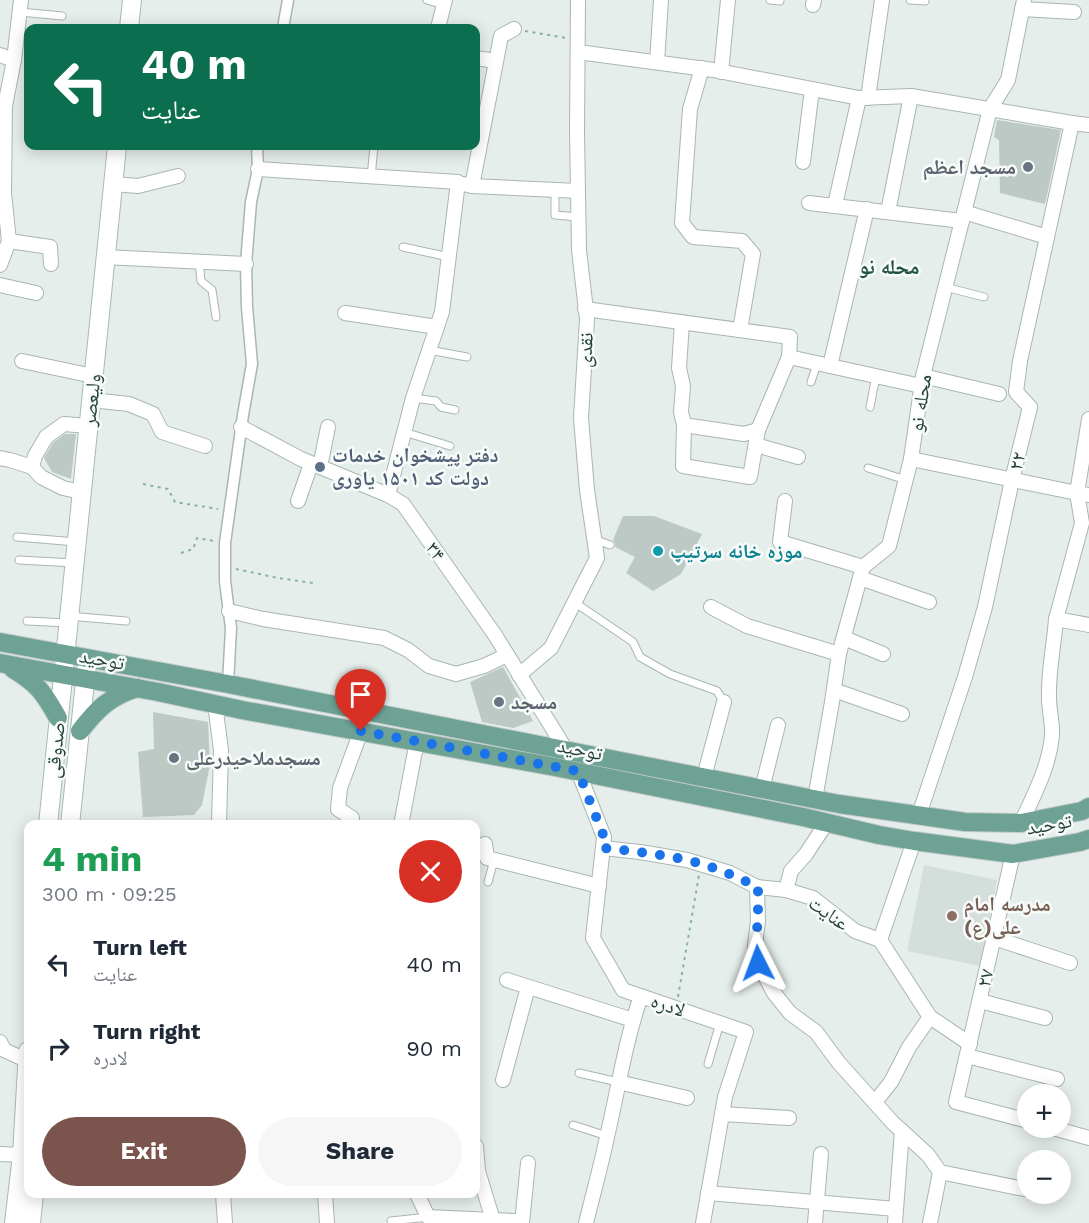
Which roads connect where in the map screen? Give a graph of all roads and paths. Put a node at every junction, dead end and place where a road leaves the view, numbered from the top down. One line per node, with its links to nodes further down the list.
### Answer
1 (132, 0): 17 (main road)
2 (288, 0): 18 (street)
3 (427, 0): 13 (lane)
4 (578, 0): 21 (street, نقدی)
5 (662, 0): 26 (street)
6 (728, 0): 28 (street)
7 (770, 0): 10 (lane)
8 (882, 0): 31 (street)
9 (910, 0): 11 (lane)
10 (780, 1)
11 (925, 1)
12 (1022, 2): 15 (street); 32 (street, محله نو)
13 (444, 3): 19 (street)
14 (20, 6): 16 (lane); 24 (street)
15 (1074, 12)
16 (62, 16)
17 (129, 24)
18 (284, 24)
19 (439, 24)
20 (514, 29): 21 (path); 25 (street)
21 (578, 46): 26 (street); 48 (street, نقدی)
22 (0, 56): 24 (street)
23 (480, 59): 25 (street)
24 (14, 60): 57 (street)
25 (496, 61): 35 (street)
26 (657, 62): 27 (street)
27 (702, 68): 28 (street); 72 (street)
28 (722, 72): 29 (street)
29 (812, 89): 31 (street); 40 (street)
30 (911, 96): 31 (street); 32 (street); 52 (street)
31 (864, 98): 50 (street)
32 (990, 109): 33 (street); 53 (street, محله نو)
33 (1072, 123): 34 (street); 55 (street, ۲۲)
34 (1089, 126)
35 (480, 144)
36 (117, 150): 45 (main road, ولیعصر)
37 (257, 150): 41 (street)
38 (374, 150): 43 (lane)
39 (479, 150): 46 (street)
40 (803, 162)
41 (258, 169): 43 (street); 62 (street)
42 (178, 176): 45 (street)
43 (371, 177): 44 (street)
44 (458, 182): 46 (street); 59 (street)
45 (113, 184): 58 (main road, ولیعصر)
46 (472, 186): 47 (street)
47 (555, 190): 48 (street); 54 (lane)
48 (578, 191): 54 (street, نقدی)
49 (809, 203): 50 (street)
50 (835, 205): 51 (street)
51 (867, 209): 52 (street); 77 (street)
52 (888, 212): 53 (street)
53 (963, 216): 55 (street); 64 (street, محله نو)
54 (578, 217): 67 (street, نقدی)
55 (1047, 237): 104 (street, ۲۲)
56 (403, 247): 59 (lane)
57 (3, 252): 61 (street)
58 (105, 257): 60 (street); 78 (main road, ولیعصر)
59 (449, 257): 71 (street)
60 (199, 261): 62 (street); 69 (lane)
61 (51, 264)
62 (246, 264): 90 (street)
63 (0, 285): 65 (street)
64 (945, 287): 66 (lane); 80 (street, محله نو)
65 (36, 293)
66 (984, 297)
67 (585, 309): 70 (street); 113 (street, نقدی)
68 (345, 313): 71 (street)
69 (216, 317)
70 (682, 322): 72 (street); 88 (street)
71 (437, 327): 73 (street)
72 (740, 330): 75 (street)
73 (429, 350): 74 (lane); 83 (street)
74 (467, 357)
75 (789, 357): 77 (street); 92 (street)
76 (21, 361): 78 (street)
77 (824, 365): 79 (street); 81 (lane)
78 (93, 376): 84 (main road, ولیعصر)
79 (876, 376): 80 (street); 85 (lane)
80 (922, 381): 82 (street); 99 (street, محله نو)
81 (811, 382)
82 (999, 394)
83 (413, 398): 86 (lane); 93 (street)
84 (91, 400): 89 (main road, ولیعصر); 95 (street)
85 (870, 407)
86 (455, 410)
87 (1089, 419): 107 (street)
88 (684, 425): 92 (street); 94 (street)
89 (88, 426): 101 (street); 106 (main road, ولیعصر)
90 (241, 427): 100 (street, ۳۴); 111 (street)
91 (328, 427): 100 (street)
92 (758, 430): 94 (street)
93 (404, 432): 96 (lane); 108 (street)
94 (756, 445): 97 (street)
95 (205, 446)
96 (450, 446)
97 (798, 457)
98 (0, 458): 101 (street)
99 (911, 459): 103 (street, محله نو); 104 (street)
100 (316, 465): 108 (street, ۳۴); 109 (street)
101 (32, 467): 106 (street)
102 (868, 468): 103 (lane)
103 (906, 480): 121 (street, محله نو)
104 (1012, 480): 107 (street); 162 (street, ۲۲)
105 (143, 484): 111 (path)
106 (81, 492): 114 (main road, ولیعصر)
107 (1083, 494): 128 (street)
108 (388, 495): 137 (street, ۳۴)
109 (298, 501)
110 (785, 501): 121 (street)
111 (230, 511): 115 (street)
112 (17, 537): 114 (lane)
113 (594, 539): 116 (lane); 123 (street, نقدی)
114 (76, 542): 119 (main road, ولیعصر)
115 (225, 543): 117 (path); 120 (street)
116 (610, 545)
117 (181, 553)
118 (19, 560): 119 (lane)
119 (74, 563): 127 (main road, ولیعصر)
120 (225, 567): 122 (path); 126 (street)
121 (861, 573): 124 (street); 132 (street)
122 (313, 584)
123 (574, 602): 141 (street, نقدی); 146 (lane)
124 (929, 602)
125 (711, 607): 135 (street)
126 (229, 611): 137 (street); 143 (street)
127 (68, 619): 129 (lane); 130 (lane); 134 (main road, ولیعصر)
128 (1056, 619): 131 (street); 169 (street)
129 (27, 621)
130 (126, 621)
131 (1089, 625)
132 (843, 638): 135 (street); 136 (street)
133 (0, 642): 134 (main road, توحید)
134 (64, 654): 138 (main road, توحید); 140 (main road, صدوقی)
135 (839, 654): 145 (street)
136 (884, 654)
137 (507, 655): 141 (street, ۳۴)
138 (87, 658): 142 (main road, صدوقی); 143 (main road, توحید)
139 (3, 664): 140 (main road, توحید); 149 (main road)
140 (62, 675): 142 (main road, توحید); 149 (main road, صدوقی)
141 (519, 675): 154 (street, ۳۴)
142 (85, 679): 144 (main road, توحید); 151 (main road, صدوقی)
143 (228, 684): 154 (main road, توحید)
144 (137, 688): 147 (main road, توحید); 151 (main road)
145 (834, 690): 148 (street); 160 (street)
146 (724, 702): 157 (street)
147 (215, 704): 152 (main road, توحید); 166 (street)
148 (902, 714)
149 (58, 718): 164 (main road, صدوقی)
150 (778, 725): 159 (street)
151 (80, 731): 165 (main road, صدوقی)
152 (361, 731): 153 (main road, توحید); 163 (street)
153 (417, 741): 156 (main road, توحید); 167 (street)
154 (566, 750): 155 (main road, توحید)
155 (662, 769): 157 (main road, توحید); 158 (main road)
156 (578, 771): 158 (main road, توحید); 173 (street, لادره)
157 (704, 777): 159 (main road, توحید)
158 (658, 787): 168 (main road, توحید)
159 (762, 789): 160 (main road, توحید)
160 (815, 799): 162 (main road, توحید)
161 (1089, 807): 169 (main road, توحید)
162 (919, 815): 169 (main road, توحید)
163 (352, 818)
164 (48, 820)
165 (71, 820)
166 (219, 820)
167 (402, 820)
168 (827, 822): 170 (main road, توحید); 180 (street)
169 (1021, 824)
170 (914, 841): 174 (main road, توحید); 182 (street)
171 (485, 844): 175 (street)
172 (1086, 845): 174 (main road, توحید)
173 (603, 848): 176 (street, عنایت); 178 (street, لادره)
174 (1013, 854): 181 (street, ۲۷)
175 (494, 860): 177 (lane); 178 (street)
176 (701, 865): 179 (street, عنایت); 188 (path)
177 (488, 882)
178 (599, 886): 186 (street, لادره)
179 (758, 887): 180 (street, عنایت); 202 (street)
180 (786, 890): 182 (street, عنایت)
181 (994, 938): 183 (street); 187 (street, ۲۷)
182 (880, 940): 189 (street)
183 (1070, 963)
184 (507, 980): 185 (street)
185 (528, 987): 191 (street); 199 (street)
186 (640, 996): 188 (street, لادره); 191 (street)
187 (980, 1001): 190 (street); 194 (street, ۲۷)
188 (676, 1008): 192 (street, لادره)
189 (930, 1017): 194 (street); 202 (street)
190 (1045, 1018)
191 (633, 1020): 200 (street)
192 (720, 1023): 196 (lane); 203 (street, لادره)
193 (0, 1042): 195 (street)
194 (969, 1050): 198 (street); 205 (street, ۲۷)
195 (24, 1059)
196 (708, 1064)
197 (579, 1073): 200 (lane)
198 (1056, 1079)
199 (503, 1080)
200 (618, 1082): 201 (street); 210 (street)
201 (687, 1098)
202 (875, 1102): 208 (street)
203 (722, 1114): 204 (street); 219 (street, لادره)
204 (789, 1118)
205 (1017, 1118)
206 (24, 1124): 214 (main road)
207 (573, 1125): 210 (lane)
208 (902, 1131): 216 (street); 225 (street)
209 (1071, 1133): 211 (street)
210 (607, 1136): 235 (street)
211 (1089, 1138)
212 (0, 1154): 214 (street)
213 (821, 1154): 224 (street)
214 (22, 1155): 230 (main road)
215 (528, 1163): 234 (street)
216 (940, 1173): 218 (street); 238 (street)
217 (480, 1178): 227 (street)
218 (1017, 1188)
219 (708, 1193): 224 (street); 236 (street, لادره)
220 (34, 1198): 231 (main road)
221 (223, 1198): 232 (street)
222 (325, 1198): 233 (street)
223 (419, 1198): 226 (street)
224 (817, 1202): 225 (street); 237 (street)
225 (895, 1216)
226 (428, 1217): 228 (lane); 229 (street)
227 (493, 1220): 229 (street); 234 (street)
228 (391, 1221)
229 (475, 1221)
230 (14, 1223)
231 (31, 1223)
232 (225, 1223)
233 (327, 1223)
234 (521, 1223)
235 (586, 1223)
236 (703, 1223)
237 (815, 1223)
238 (930, 1223)

